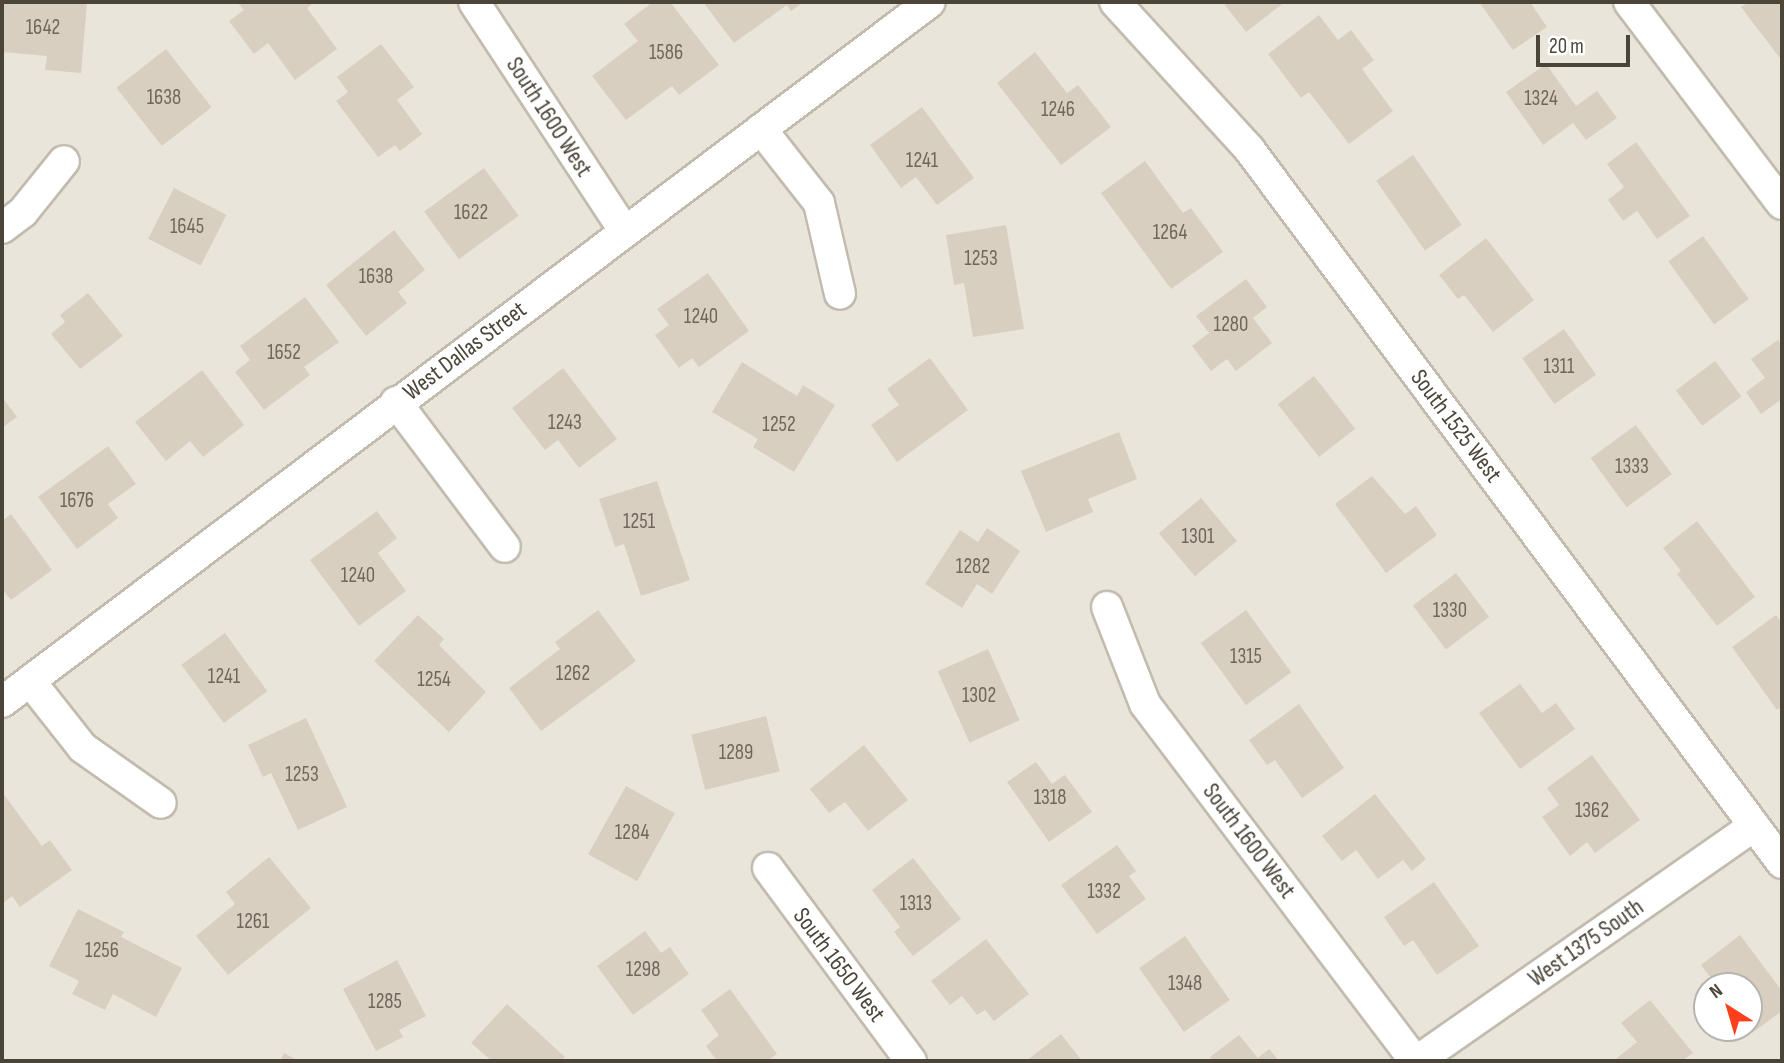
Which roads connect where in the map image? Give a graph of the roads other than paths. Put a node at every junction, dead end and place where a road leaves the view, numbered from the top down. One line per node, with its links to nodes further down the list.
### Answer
1 (474, 2): 9 (street, South 1600 West)
2 (930, 2): 5 (street, West Dallas Street)
3 (1115, 2): 17 (street, South 1525 West)
4 (1639, 5): 7 (street)
5 (761, 130): 9 (street, West Dallas Street); 10 (street)
6 (64, 161): 8 (street)
7 (1782, 204)
8 (2, 228)
9 (625, 232): 11 (street, West Dallas Street)
10 (840, 294)
11 (396, 402): 12 (street); 14 (street, West Dallas Street)
12 (505, 547)
13 (1107, 607): 21 (street, South 1600 West)
14 (30, 681): 15 (street, West Dallas Street); 16 (street)
15 (2, 702)
16 (161, 803)
17 (1754, 825): 18 (street, South 1525 West); 21 (street, West 1375 South)
18 (1782, 863)
19 (768, 868): 20 (street, South 1650 West)
20 (911, 1061)
21 (1416, 1061)

